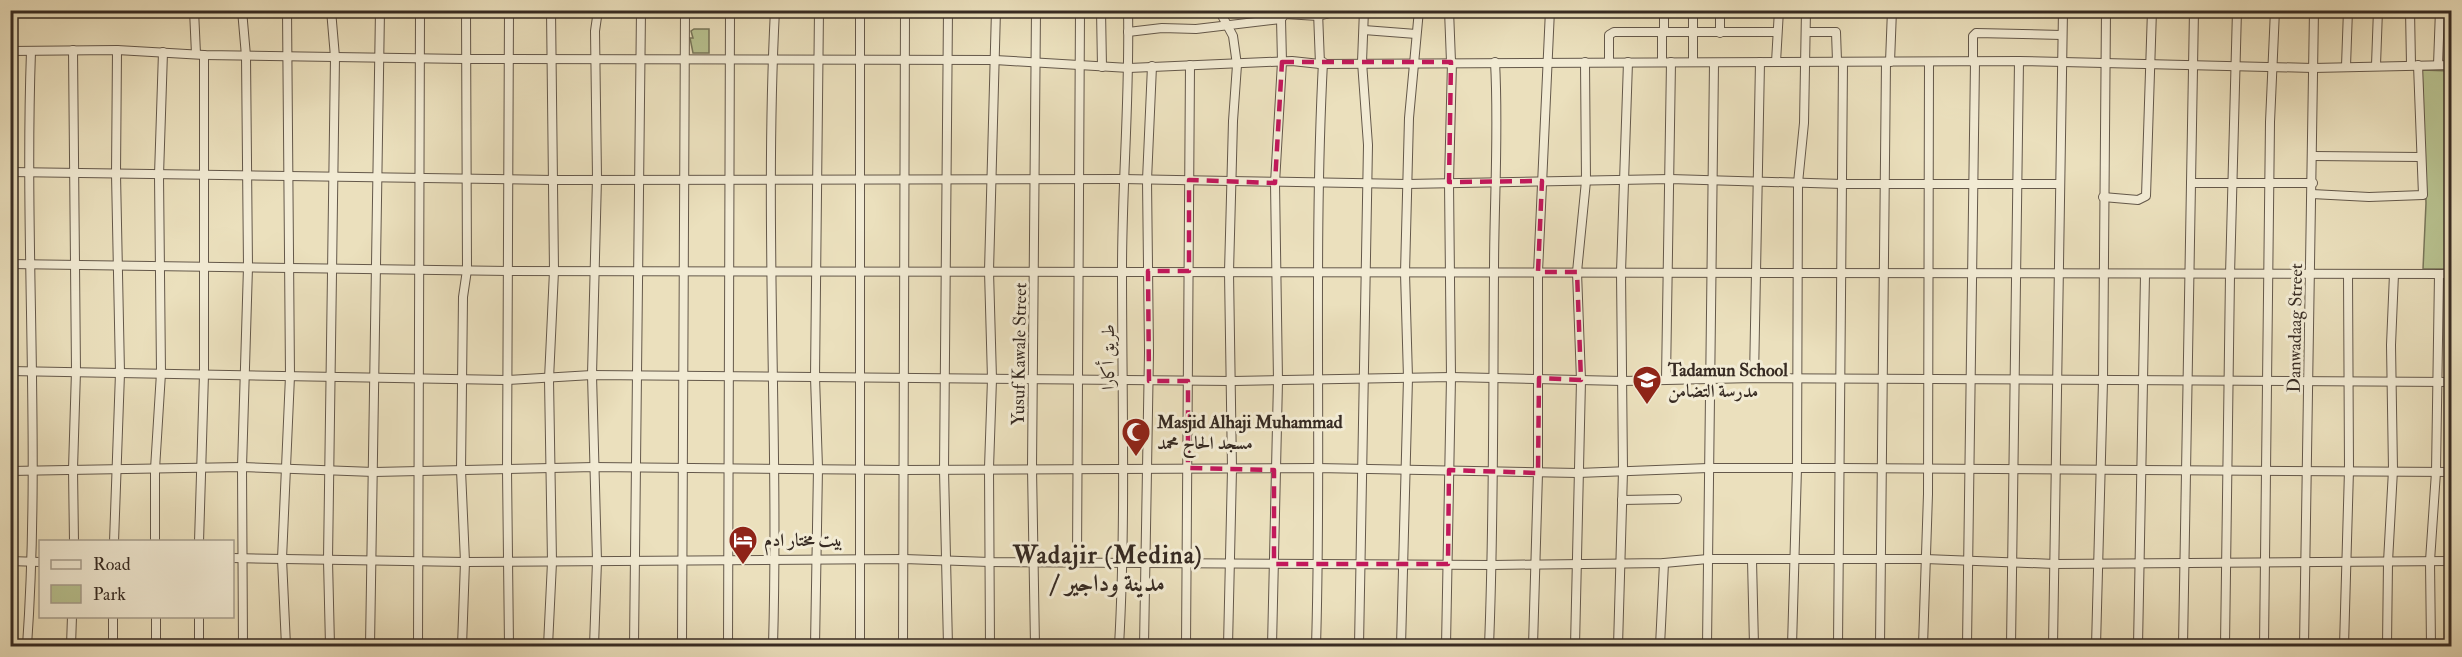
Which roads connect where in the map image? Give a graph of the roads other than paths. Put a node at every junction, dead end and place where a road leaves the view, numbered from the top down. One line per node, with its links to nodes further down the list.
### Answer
1 (42, 10): 2 (street)
2 (106, 10)
3 (194, 10): 69 (street)
4 (242, 10): 71 (street)
5 (287, 10): 70 (street)
6 (331, 10): 72 (street)
7 (381, 10): 73 (street)
8 (420, 10): 74 (street)
9 (466, 10): 77 (street)
10 (509, 10): 75 (street)
11 (551, 10): 76 (street)
12 (598, 10): 78 (street)
13 (640, 10): 79 (street)
14 (685, 10): 80 (street)
15 (730, 10): 81 (street)
16 (775, 10): 84 (street)
17 (819, 10): 85 (street)
18 (860, 10): 86 (street)
19 (905, 10): 87 (street)
20 (948, 10): 82 (street)
21 (996, 10): 83 (street)
22 (1036, 10): 89 (street, Yusuf Kawale Street)
23 (1080, 10): 124 (street)
24 (1101, 10): 125 (street)
25 (1128, 10): 57 (street, طريق أكارا)
26 (1220, 10): 54 (street)
27 (1342, 10): 52 (street)
28 (1364, 10): 55 (street)
29 (1419, 10): 62 (street)
30 (1464, 10): 31 (street); 50 (street)
31 (1476, 10)
32 (1525, 10): 51 (street)
33 (1664, 10): 58 (street)
34 (1693, 10): 56 (street)
35 (1720, 10): 61 (street)
36 (1779, 10): 59 (street)
37 (1806, 10): 60 (street)
38 (1892, 10): 105 (street)
39 (2063, 10): 63 (street)
40 (2106, 10): 113 (street)
41 (2152, 10): 114 (street)
42 (2194, 10): 116 (street)
43 (2237, 10): 122 (street)
44 (2275, 10): 126 (street)
45 (2314, 10): 128 (street, Danwadaag Street)
46 (2348, 10): 123 (street)
47 (2378, 10): 117 (street)
48 (2410, 10): 118 (street)
49 (2440, 10): 119 (street)
50 (1449, 11): 94 (street)
51 (1550, 12): 109 (street)
52 (1318, 13): 53 (street); 91 (street)
53 (1284, 14): 54 (street); 90 (street)
54 (1229, 26): 57 (street); 112 (street)
55 (1364, 30): 62 (street); 92 (street)
56 (1693, 31): 58 (street); 61 (street); 101 (street)
57 (1128, 32): 127 (street, طريق أكارا)
58 (1663, 32): 97 (street); 99 (street)
59 (1776, 32): 61 (street); 103 (street)
60 (1806, 32): 104 (street); 111 (street)
61 (1720, 33)
62 (1416, 34): 93 (street)
63 (2062, 35): 107 (street); 108 (street)
64 (73, 50): 65 (street); 67 (street); 133 (street)
65 (117, 50): 68 (street); 134 (street)
66 (10, 51): 67 (street)
67 (31, 51): 132 (street)
68 (163, 52): 69 (street); 135 (street)
69 (200, 55): 71 (street); 136 (street)
70 (288, 55): 71 (street); 72 (street); 138 (street)
71 (246, 56): 137 (street)
72 (335, 57): 73 (street); 142 (street)
73 (380, 57): 74 (street); 139 (street)
74 (422, 58): 77 (street); 140 (street)
75 (510, 58): 76 (street); 77 (street); 144 (street)
76 (551, 58): 78 (street); 150 (street)
77 (465, 59): 141 (street)
78 (594, 59): 79 (street); 143 (street)
79 (640, 60): 80 (street); 151 (street)
80 (686, 60): 81 (street); 152 (street)
81 (728, 60): 84 (street); 153 (street)
82 (947, 60): 83 (street); 87 (street); 146 (street)
83 (994, 60): 89 (street); 147 (street)
84 (774, 61): 85 (street); 161 (street)
85 (819, 61): 86 (street); 154 (street)
86 (861, 61): 87 (street); 155 (street)
87 (903, 61): 145 (street)
88 (2019, 61): 107 (street); 108 (street); 181 (street)
89 (1037, 62): 124 (street); 156 (street, Yusuf Kawale Street)
90 (1282, 62): 91 (street); 112 (street); 169 (street)
91 (1321, 62): 92 (street); 170 (street)
92 (1362, 62): 93 (street); 171 (street)
93 (1413, 62): 94 (street); 178 (street)
94 (1451, 62): 95 (street); 165 (street)
95 (1495, 62): 109 (street); 166 (street)
96 (1585, 62): 97 (street); 109 (street); 163 (street)
97 (1609, 62): 98 (street)
98 (1628, 62): 99 (street); 160 (street)
99 (1662, 62): 100 (street)
100 (1671, 62): 101 (street); 149 (street)
101 (1693, 62): 110 (street)
102 (1760, 62): 103 (street); 110 (street); 172 (street)
103 (1776, 62): 111 (street)
104 (1840, 62): 105 (street); 111 (street); 179 (street)
105 (1888, 62): 106 (street); 183 (street)
106 (1929, 62): 107 (street); 180 (street)
107 (1974, 62): 174 (street)
108 (2062, 62): 113 (street); 182 (street)
109 (1548, 63): 167 (street)
110 (1714, 63): 168 (street)
111 (1804, 63): 173 (street)
112 (1237, 64): 115 (street); 162 (street)
113 (2105, 64): 114 (street); 185 (street)
114 (2150, 64): 116 (street); 185 (street)
115 (1190, 65): 121 (street); 159 (street)
116 (2193, 65): 122 (street); 175 (street)
117 (2376, 65): 118 (street); 123 (street)
118 (2415, 65): 119 (street); 130 (street)
119 (2438, 65): 120 (street)
120 (2451, 65)
121 (1152, 66): 127 (street); 158 (street)
122 (2236, 66): 126 (street); 176 (street)
123 (2346, 66): 128 (street)
124 (1081, 67): 125 (street); 157 (street)
125 (1102, 67): 127 (street)
126 (2273, 67): 128 (street); 164 (street)
127 (1129, 68): 148 (street, طريق أكارا)
128 (2313, 68): 129 (street, Danwadaag Street)
129 (2313, 156): 130 (street); 177 (street, Danwadaag Street)
130 (2421, 157): 184 (street)
131 (10, 172): 132 (street)
132 (31, 172): 133 (street); 187 (street)
133 (73, 172): 134 (street); 188 (street)
134 (116, 174): 135 (street); 189 (street)
135 (159, 175): 136 (street); 190 (street)
136 (203, 176): 137 (street); 191 (street)
137 (246, 177): 138 (street); 192 (street)
138 (290, 177): 142 (street); 193 (street)
139 (376, 177): 140 (street); 142 (street); 195 (street)
140 (420, 177): 141 (street); 196 (street)
141 (467, 177): 144 (street); 198 (street)
142 (333, 178): 194 (street)
143 (597, 178): 150 (street); 151 (street); 197 (street)
144 (510, 179): 150 (street); 202 (street)
145 (904, 179): 146 (street); 155 (street); 207 (street)
146 (945, 179): 147 (street); 208 (street)
147 (992, 179): 156 (street); 209 (street)
148 (1122, 179): 157 (street); 158 (street); 212 (street, طريق أكارا)
149 (1670, 179): 160 (street); 168 (street); 226 (street)
150 (553, 180): 203 (street)
151 (639, 180): 152 (street); 204 (street)
152 (684, 180): 153 (street); 199 (street)
153 (730, 180): 161 (street); 200 (street)
154 (817, 180): 155 (street); 161 (street); 205 (street)
155 (861, 180): 206 (street)
156 (1035, 180): 157 (street); 210 (street, Yusuf Kawale Street)
157 (1077, 180): 211 (street)
158 (1147, 180): 159 (street); 213 (street)
159 (1190, 180): 162 (street); 214 (street)
160 (1625, 180): 163 (street); 220 (street)
161 (772, 181): 201 (street)
162 (1231, 181): 169 (street); 215 (street)
163 (1586, 181): 167 (street); 219 (street)
164 (2271, 181): 176 (street); 177 (street); 236 (street)
165 (1449, 182): 166 (street); 178 (street); 224 (street)
166 (1494, 182): 167 (street); 225 (street)
167 (1542, 182): 218 (street)
168 (1713, 182): 172 (street); 227 (street)
169 (1275, 183): 170 (street); 216 (street)
170 (1317, 183): 171 (street); 217 (street)
171 (1365, 183): 178 (street); 222 (street)
172 (1756, 183): 173 (street); 221 (street)
173 (1798, 183): 179 (street); 231 (street)
174 (1972, 183): 180 (street); 181 (street); 229 (street)
175 (2191, 183): 176 (street); 243 (street)
176 (2234, 183): 244 (street)
177 (2313, 183): 184 (street, Danwadaag Street)
178 (1407, 184): 223 (street)
179 (1843, 184): 183 (street); 228 (street)
180 (1928, 184): 183 (street); 233 (street)
181 (2018, 184): 182 (street); 234 (street)
182 (2059, 184): 230 (street)
183 (1883, 185): 232 (street)
184 (2312, 194): 237 (street, Danwadaag Street)
185 (2103, 197): 235 (street)
186 (10, 264): 187 (street)
187 (30, 264): 188 (street); 246 (street)
188 (75, 264): 189 (street); 247 (street)
189 (118, 264): 190 (street); 248 (street)
190 (160, 265): 191 (street); 249 (street)
191 (204, 265): 192 (street); 250 (street)
192 (248, 267): 193 (street); 251 (street)
193 (289, 268): 194 (street); 254 (street)
194 (332, 269): 195 (street); 261 (street)
195 (378, 269): 196 (street); 273 (street)
196 (419, 269): 198 (street); 274 (street)
197 (596, 269): 203 (street); 204 (street); 252 (street)
198 (467, 270): 202 (street); 262 (street)
199 (685, 270): 200 (street); 204 (street); 255 (street)
200 (728, 270): 201 (street); 256 (street)
201 (773, 270): 205 (street); 257 (street)
202 (509, 271): 203 (street); 276 (street)
203 (554, 271): 275 (street)
204 (639, 271): 253 (street)
205 (816, 271): 206 (street); 258 (street)
206 (860, 271): 207 (street); 263 (street)
207 (904, 271): 208 (street); 264 (street)
208 (948, 271): 209 (street); 265 (street)
209 (989, 271): 210 (street); 277 (street)
210 (1035, 271): 211 (street); 278 (street, Yusuf Kawale Street)
211 (1079, 271): 212 (street); 279 (street)
212 (1122, 271): 213 (street); 287 (street, طريق أكارا)
213 (1148, 271): 214 (street); 288 (street)
214 (1189, 271): 215 (street); 289 (street)
215 (1229, 272): 216 (street); 290 (street)
216 (1276, 272): 217 (street); 291 (street)
217 (1320, 272): 222 (street); 292 (street)
218 (1538, 272): 219 (street); 225 (street); 267 (street)
219 (1577, 272): 220 (street); 281 (street)
220 (1621, 272): 226 (street); 293 (street)
221 (1754, 272): 227 (street); 231 (street); 269 (street)
222 (1365, 273): 223 (street); 280 (street)
223 (1405, 273): 224 (street); 266 (street)
224 (1450, 273): 225 (street); 259 (street)
225 (1494, 273): 260 (street)
226 (1668, 273): 227 (street); 282 (street)
227 (1712, 273): 268 (street)
228 (1843, 273): 231 (street); 232 (street); 271 (street)
229 (1970, 273): 233 (street); 234 (street); 284 (street)
230 (2059, 273): 234 (street); 235 (street); 286 (street)
231 (1798, 274): 270 (street)
232 (1884, 274): 233 (street); 272 (street)
233 (1928, 274): 283 (street)
234 (2015, 274): 285 (street)
235 (2102, 274): 242 (street); 294 (street)
236 (2269, 274): 237 (street); 244 (street); 299 (street)
237 (2312, 274): 238 (street); 300 (street, Danwadaag Street)
238 (2348, 274): 239 (street); 301 (street)
239 (2394, 274): 240 (street); 303 (street)
240 (2439, 274): 241 (street); 298 (street)
241 (2451, 274)
242 (2145, 275): 243 (street); 295 (street)
243 (2188, 275): 244 (street); 296 (street)
244 (2230, 275): 297 (street)
245 (10, 371): 246 (street)
246 (32, 371): 247 (street); 332 (street)
247 (76, 371): 248 (street); 324 (street)
248 (120, 373): 249 (street); 307 (street)
249 (161, 373): 250 (street); 325 (street)
250 (204, 374): 251 (street); 308 (street)
251 (244, 374): 254 (street); 304 (street)
252 (592, 375): 253 (street); 275 (street); 305 (street)
253 (635, 375): 255 (street); 309 (street)
254 (290, 376): 261 (street); 326 (street)
255 (685, 376): 256 (street); 306 (street)
256 (730, 376): 257 (street); 310 (street)
257 (772, 377): 258 (street); 337 (street)
258 (815, 377): 263 (street); 311 (street)
259 (1451, 377): 260 (street); 266 (street); 341 (street)
260 (1494, 377): 267 (street); 355 (street)
261 (332, 378): 273 (street); 333 (street)
262 (463, 378): 274 (street); 276 (street); 335 (street)
263 (860, 378): 264 (street); 328 (street)
264 (902, 378): 265 (street); 338 (street)
265 (946, 378): 277 (street); 339 (street)
266 (1408, 378): 280 (street); 319 (street)
267 (1539, 378): 281 (street); 359 (street)
268 (1710, 378): 269 (street); 282 (street); 320 (street)
269 (1754, 378): 270 (street)
270 (1797, 378): 271 (street); 321 (street)
271 (1842, 378): 272 (street); 322 (street)
272 (1882, 378): 283 (street); 323 (street)
273 (374, 379): 274 (street); 354 (street)
274 (417, 379): 334 (street)
275 (549, 379): 276 (street); 327 (street)
276 (507, 380): 336 (street)
277 (992, 380): 278 (street); 312 (street)
278 (1034, 380): 279 (street); 313 (street, Yusuf Kawale Street)
279 (1077, 380): 287 (street); 314 (street)
280 (1364, 380): 292 (street); 318 (street)
281 (1581, 380): 293 (street); 360 (street)
282 (1666, 380): 293 (street)
283 (1927, 380): 284 (street); 331 (street)
284 (1971, 380): 285 (street); 342 (street)
285 (2013, 380): 286 (street); 350 (street)
286 (2059, 380): 294 (street); 351 (street)
287 (1124, 381): 288 (street); 329 (street, طريق أكارا)
288 (1149, 381): 289 (street); 315 (street)
289 (1188, 381): 290 (street); 316 (street)
290 (1233, 381): 291 (street); 330 (street)
291 (1278, 381): 292 (street); 340 (street)
292 (1320, 381): 317 (street)
293 (1623, 381): 349 (street)
294 (2103, 381): 295 (street); 356 (street)
295 (2144, 381): 296 (street); 343 (street)
296 (2187, 381): 297 (street); 344 (street)
297 (2229, 381): 299 (street); 345 (street)
298 (2435, 381): 302 (street); 303 (street); 357 (street)
299 (2268, 382): 300 (street); 352 (street)
300 (2310, 382): 301 (street); 353 (street, Danwadaag Street)
301 (2347, 382): 303 (street); 346 (street)
302 (2451, 382)
303 (2391, 383): 347 (street)
304 (242, 467): 308 (street); 326 (street); 367 (street)
305 (594, 467): 309 (street); 327 (street); 383 (street)
306 (682, 467): 309 (street); 310 (street); 385 (street)
307 (116, 468): 324 (street); 325 (street); 364 (street)
308 (200, 468): 325 (street); 366 (street)
309 (638, 468): 384 (street)
310 (729, 468): 337 (street); 368 (street)
311 (818, 468): 328 (street); 337 (street); 372 (street)
312 (989, 468): 313 (street); 339 (street); 400 (street)
313 (1032, 468): 314 (street); 401 (street, Yusuf Kawale Street)
314 (1078, 468): 329 (street); 387 (street)
315 (1148, 468): 316 (street); 329 (street); 403 (street)
316 (1188, 468): 330 (street); 404 (street)
317 (1317, 468): 318 (street); 340 (street); 413 (street)
318 (1362, 468): 319 (street); 416 (street)
319 (1405, 468): 341 (street); 405 (street)
320 (1707, 468): 321 (street); 349 (street); 370 (street)
321 (1797, 468): 322 (street); 380 (street)
322 (1841, 468): 323 (street); 388 (street)
323 (1882, 468): 331 (street); 374 (street)
324 (73, 469): 332 (street); 363 (street)
325 (154, 469): 365 (street)
326 (287, 469): 333 (street); 371 (street)
327 (550, 469): 336 (street); 399 (street)
328 (859, 469): 338 (street); 378 (street)
329 (1121, 469): 402 (street, طريق أكارا)
330 (1233, 469): 340 (street); 412 (street)
331 (1929, 469): 342 (street); 375 (street)
332 (34, 470): 348 (street); 396 (street)
333 (330, 470): 354 (street); 376 (street)
334 (417, 470): 335 (street); 354 (street); 382 (street)
335 (461, 470): 336 (street); 397 (street)
336 (507, 470): 398 (street)
337 (772, 470): 369 (street)
338 (902, 470): 339 (street); 373 (street)
339 (944, 470): 386 (street)
340 (1274, 470): 415 (street)
341 (1449, 470): 355 (street); 417 (street)
342 (1969, 470): 350 (street); 389 (street)
343 (2143, 470): 344 (street); 356 (street); 391 (street)
344 (2185, 470): 345 (street); 408 (street)
345 (2228, 470): 352 (street); 409 (street)
346 (2349, 470): 347 (street); 353 (street); 393 (street)
347 (2393, 470): 357 (street); 411 (street)
348 (10, 471)
349 (1623, 471): 360 (street); 362 (street)
350 (2013, 471): 351 (street); 390 (street)
351 (2056, 471): 356 (street); 420 (street)
352 (2266, 471): 353 (street); 410 (street)
353 (2307, 471): 392 (street, Danwadaag Street)
354 (374, 472): 377 (street)
355 (1493, 472): 359 (street); 421 (street)
356 (2100, 472): 407 (street)
357 (2436, 472): 358 (street); 394 (street)
358 (2451, 472)
359 (1538, 473): 360 (street); 418 (street)
360 (1578, 473): 419 (street)
361 (1677, 499): 362 (street)
362 (1622, 500): 406 (street)
363 (74, 540)
364 (114, 540)
365 (155, 540)
366 (199, 540)
367 (237, 558): 371 (street); 431 (street)
368 (728, 558): 369 (street); 385 (street); 442 (street)
369 (776, 558): 372 (street); 443 (street)
370 (1708, 558): 379 (street); 414 (street); 464 (street)
371 (282, 559): 376 (street); 432 (street)
372 (816, 559): 378 (street); 444 (street)
373 (904, 559): 378 (street); 386 (street); 446 (street)
374 (1882, 559): 375 (street); 388 (street); 468 (street)
375 (1925, 559): 389 (street); 469 (street)
376 (328, 560): 377 (street); 433 (street)
377 (371, 560): 382 (street); 434 (street)
378 (858, 560): 445 (street)
379 (1752, 560): 380 (street); 465 (street)
380 (1794, 560): 388 (street); 466 (street)
381 (10, 561): 396 (street)
382 (420, 561): 397 (street); 435 (street)
383 (597, 561): 384 (street); 399 (street); 439 (street)
384 (636, 561): 385 (street); 440 (street)
385 (684, 561): 441 (street)
386 (948, 561): 400 (street); 447 (street)
387 (1077, 561): 401 (street); 402 (street)
388 (1838, 561): 467 (street)
389 (1969, 561): 390 (street); 470 (street)
390 (2012, 561): 420 (street); 471 (street)
391 (2141, 561): 407 (street); 408 (street); 474 (street)
392 (2306, 561): 393 (street); 410 (street); 478 (street, Danwadaag Street)
393 (2348, 561): 411 (street); 479 (street)
394 (2430, 561): 395 (street); 411 (street); 481 (street)
395 (2451, 561)
396 (37, 562): 426 (street)
397 (465, 562): 398 (street); 436 (street)
398 (507, 562): 399 (street); 437 (street)
399 (552, 562): 438 (street)
400 (990, 562): 401 (street); 448 (street)
401 (1034, 562): 449 (street, Yusuf Kawale Street)
402 (1124, 562): 403 (street); 450 (street, طريق أكارا)
403 (1146, 562): 404 (street); 451 (street)
404 (1187, 562): 412 (street); 452 (street)
405 (1404, 562): 416 (street); 417 (street); 457 (street)
406 (1620, 562): 414 (street); 419 (street); 462 (street)
407 (2100, 562): 420 (street); 473 (street)
408 (2184, 562): 409 (street); 475 (street)
409 (2227, 562): 410 (street); 476 (street)
410 (2265, 562): 477 (street)
411 (2388, 562): 480 (street)
412 (1231, 563): 415 (street); 453 (street)
413 (1318, 563): 415 (street); 416 (street); 455 (street)
414 (1664, 563): 463 (street)
415 (1274, 564): 454 (street)
416 (1361, 564): 456 (street)
417 (1448, 564): 421 (street); 458 (street)
418 (1534, 564): 419 (street); 421 (street); 460 (street)
419 (1579, 564): 461 (street)
420 (2055, 564): 472 (street)
421 (1492, 565): 459 (street)
422 (72, 618): 427 (street)
423 (113, 618): 428 (street)
424 (156, 618): 429 (street)
425 (199, 618): 430 (street)
426 (27, 646)
427 (71, 646)
428 (113, 646)
429 (156, 646)
430 (199, 646)
431 (243, 646)
432 (286, 646)
433 (330, 646)
434 (370, 646)
435 (418, 646)
436 (462, 646)
437 (509, 646)
438 (548, 646)
439 (594, 646)
440 (634, 646)
441 (682, 646)
442 (728, 646)
443 (773, 646)
444 (815, 646)
445 (860, 646)
446 (903, 646)
447 (948, 646)
448 (990, 646)
449 (1035, 646)
450 (1119, 646)
451 (1144, 646)
452 (1186, 646)
453 (1228, 646)
454 (1272, 646)
455 (1316, 646)
456 (1359, 646)
457 (1401, 646)
458 (1446, 646)
459 (1489, 646)
460 (1533, 646)
461 (1575, 646)
462 (1618, 646)
463 (1660, 646)
464 (1707, 646)
465 (1754, 646)
466 (1792, 646)
467 (1838, 646)
468 (1880, 646)
469 (1923, 646)
470 (1967, 646)
471 (2012, 646)
472 (2053, 646)
473 (2096, 646)
474 (2138, 646)
475 (2183, 646)
476 (2225, 646)
477 (2264, 646)
478 (2304, 646)
479 (2344, 646)
480 (2387, 646)
481 (2431, 646)

